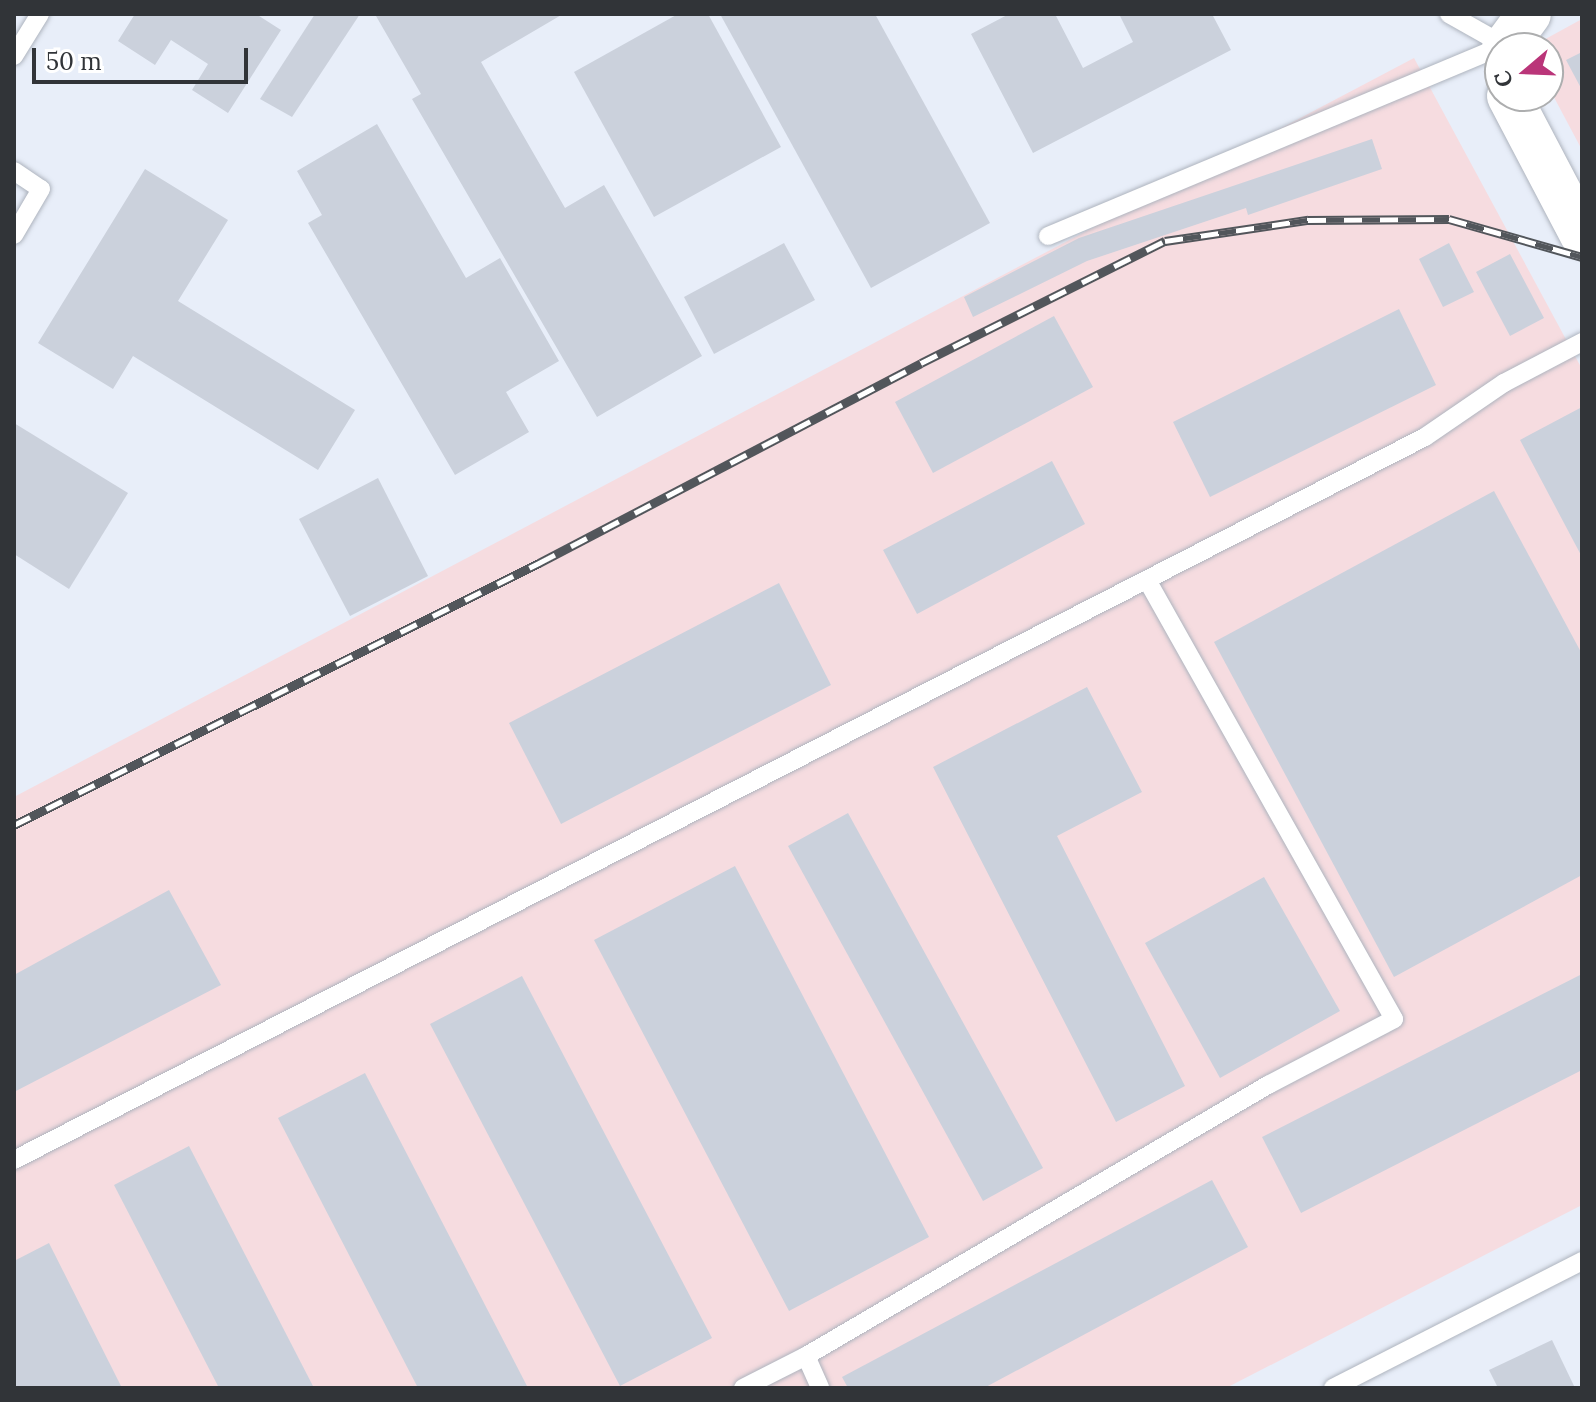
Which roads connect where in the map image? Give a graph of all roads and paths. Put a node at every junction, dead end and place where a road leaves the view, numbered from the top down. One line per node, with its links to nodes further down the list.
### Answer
1 (40, 14): 5 (lane)
2 (1449, 14): 3 (lane)
3 (1501, 32)
4 (1484, 48): 10 (lane)
5 (14, 56)
6 (1517, 112): 9 (street)
7 (14, 171): 8 (lane)
8 (14, 235)
9 (1582, 235)
10 (1048, 236)
11 (1582, 342): 12 (lane)
12 (1147, 580): 13 (lane); 15 (lane)
13 (14, 1160)
14 (1582, 1261): 18 (lane)
15 (806, 1356): 16 (lane); 17 (lane)
16 (743, 1388)
17 (820, 1388)
18 (1333, 1388)

